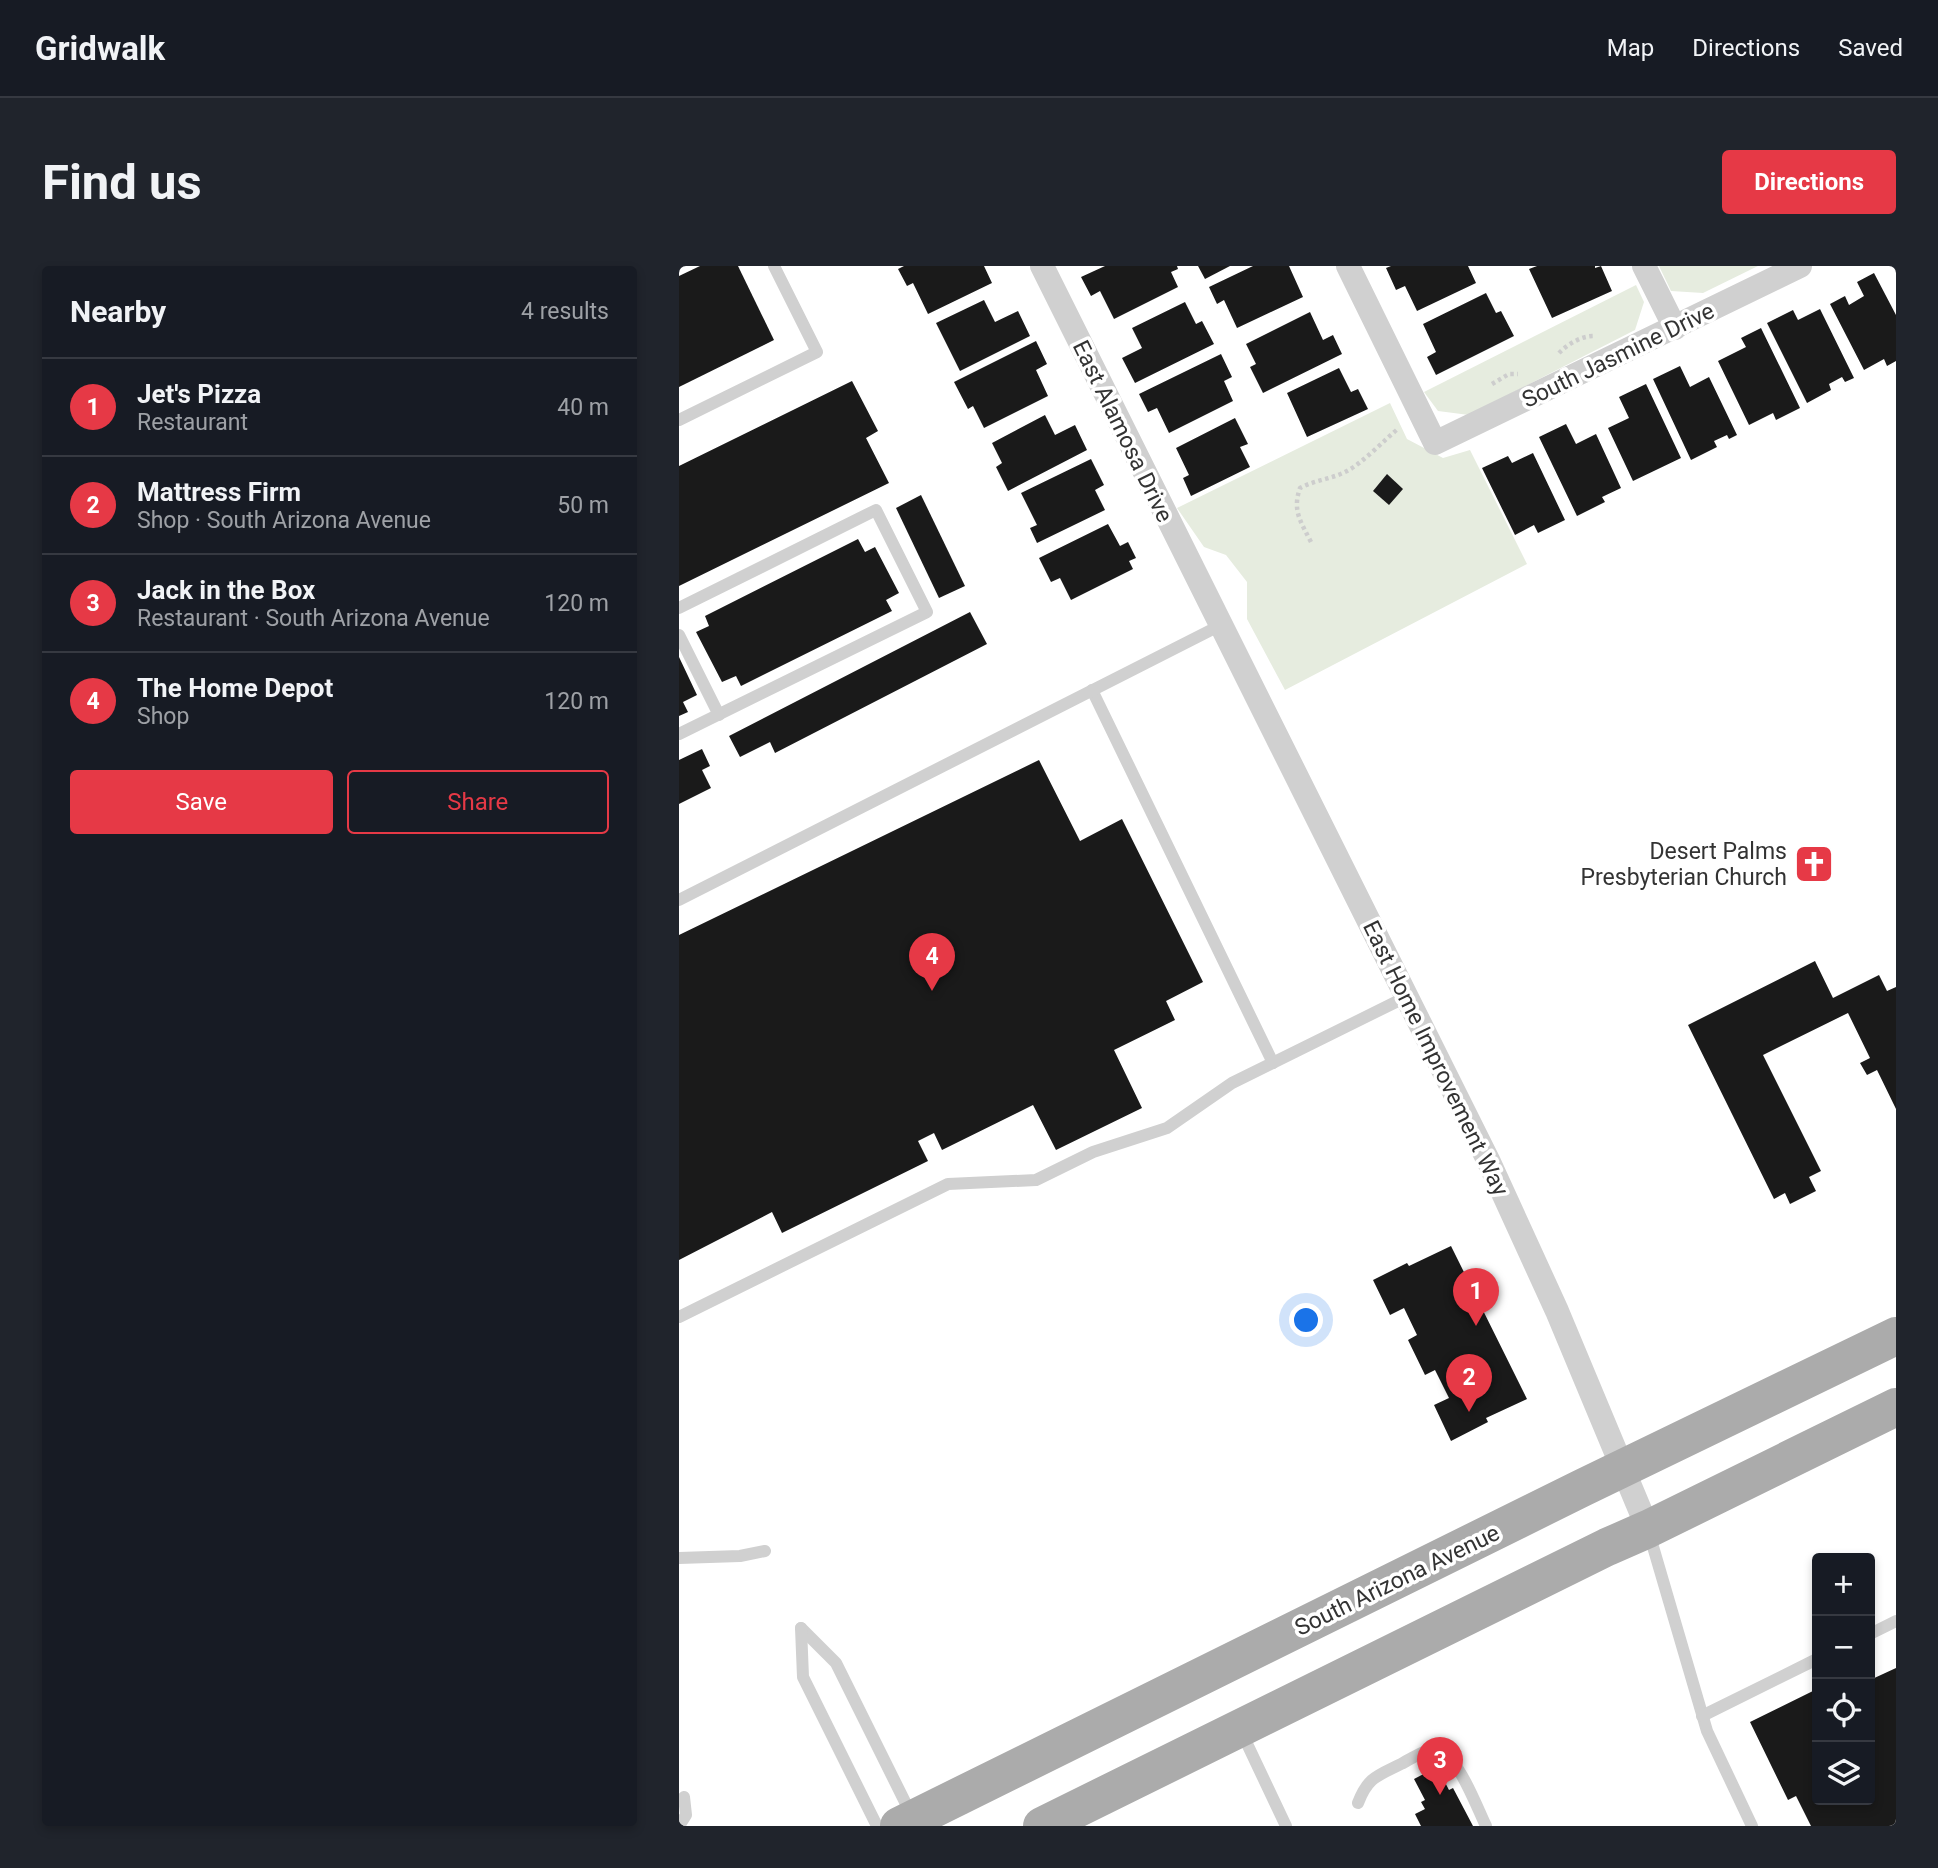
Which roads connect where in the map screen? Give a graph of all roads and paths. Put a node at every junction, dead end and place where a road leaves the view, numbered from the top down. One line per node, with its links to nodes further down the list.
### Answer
1 (774, 266): 8 (lane)
2 (1042, 266): 10 (street, East Alamosa Drive)
3 (1348, 266): 7 (street)
4 (1644, 266): 6 (street)
5 (1800, 266): 6 (street, South Jasmine Drive)
6 (1675, 327): 7 (street, South Jasmine Drive)
7 (1420, 411): 9 (path)
8 (679, 420)
9 (1311, 542)
10 (1205, 595): 12 (street, East Home Improvement Way)
11 (679, 608): 15 (lane)
12 (1221, 625): 14 (lane); 18 (street, East Home Improvement Way)
13 (679, 635): 15 (lane)
14 (1092, 691): 17 (lane); 19 (lane)
15 (719, 715): 16 (lane)
16 (679, 734)
17 (679, 900)
18 (1406, 996): 19 (lane); 23 (street, East Home Improvement Way)
19 (1273, 1063): 20 (lane)
20 (679, 1317)
21 (1896, 1336): 23 (main road, South Arizona Avenue)
22 (1896, 1407): 24 (main road)
23 (1623, 1469): 24 (street, East Home Improvement Way); 34 (main road, South Arizona Avenue)
24 (1648, 1529): 30 (lane); 31 (main road)
25 (765, 1551): 26 (lane)
26 (679, 1558)
27 (1896, 1621): 28 (lane)
28 (1875, 1632)
29 (1812, 1661): 30 (lane)
30 (1702, 1716): 40 (lane)
31 (1240, 1728): 37 (main road); 38 (lane)
32 (684, 1797): 35 (lane)
33 (1358, 1803): 39 (lane)
34 (910, 1824): 36 (lane)
35 (679, 1826)
36 (877, 1826)
37 (1042, 1826)
38 (1286, 1826)
39 (1486, 1826)
40 (1752, 1826)

